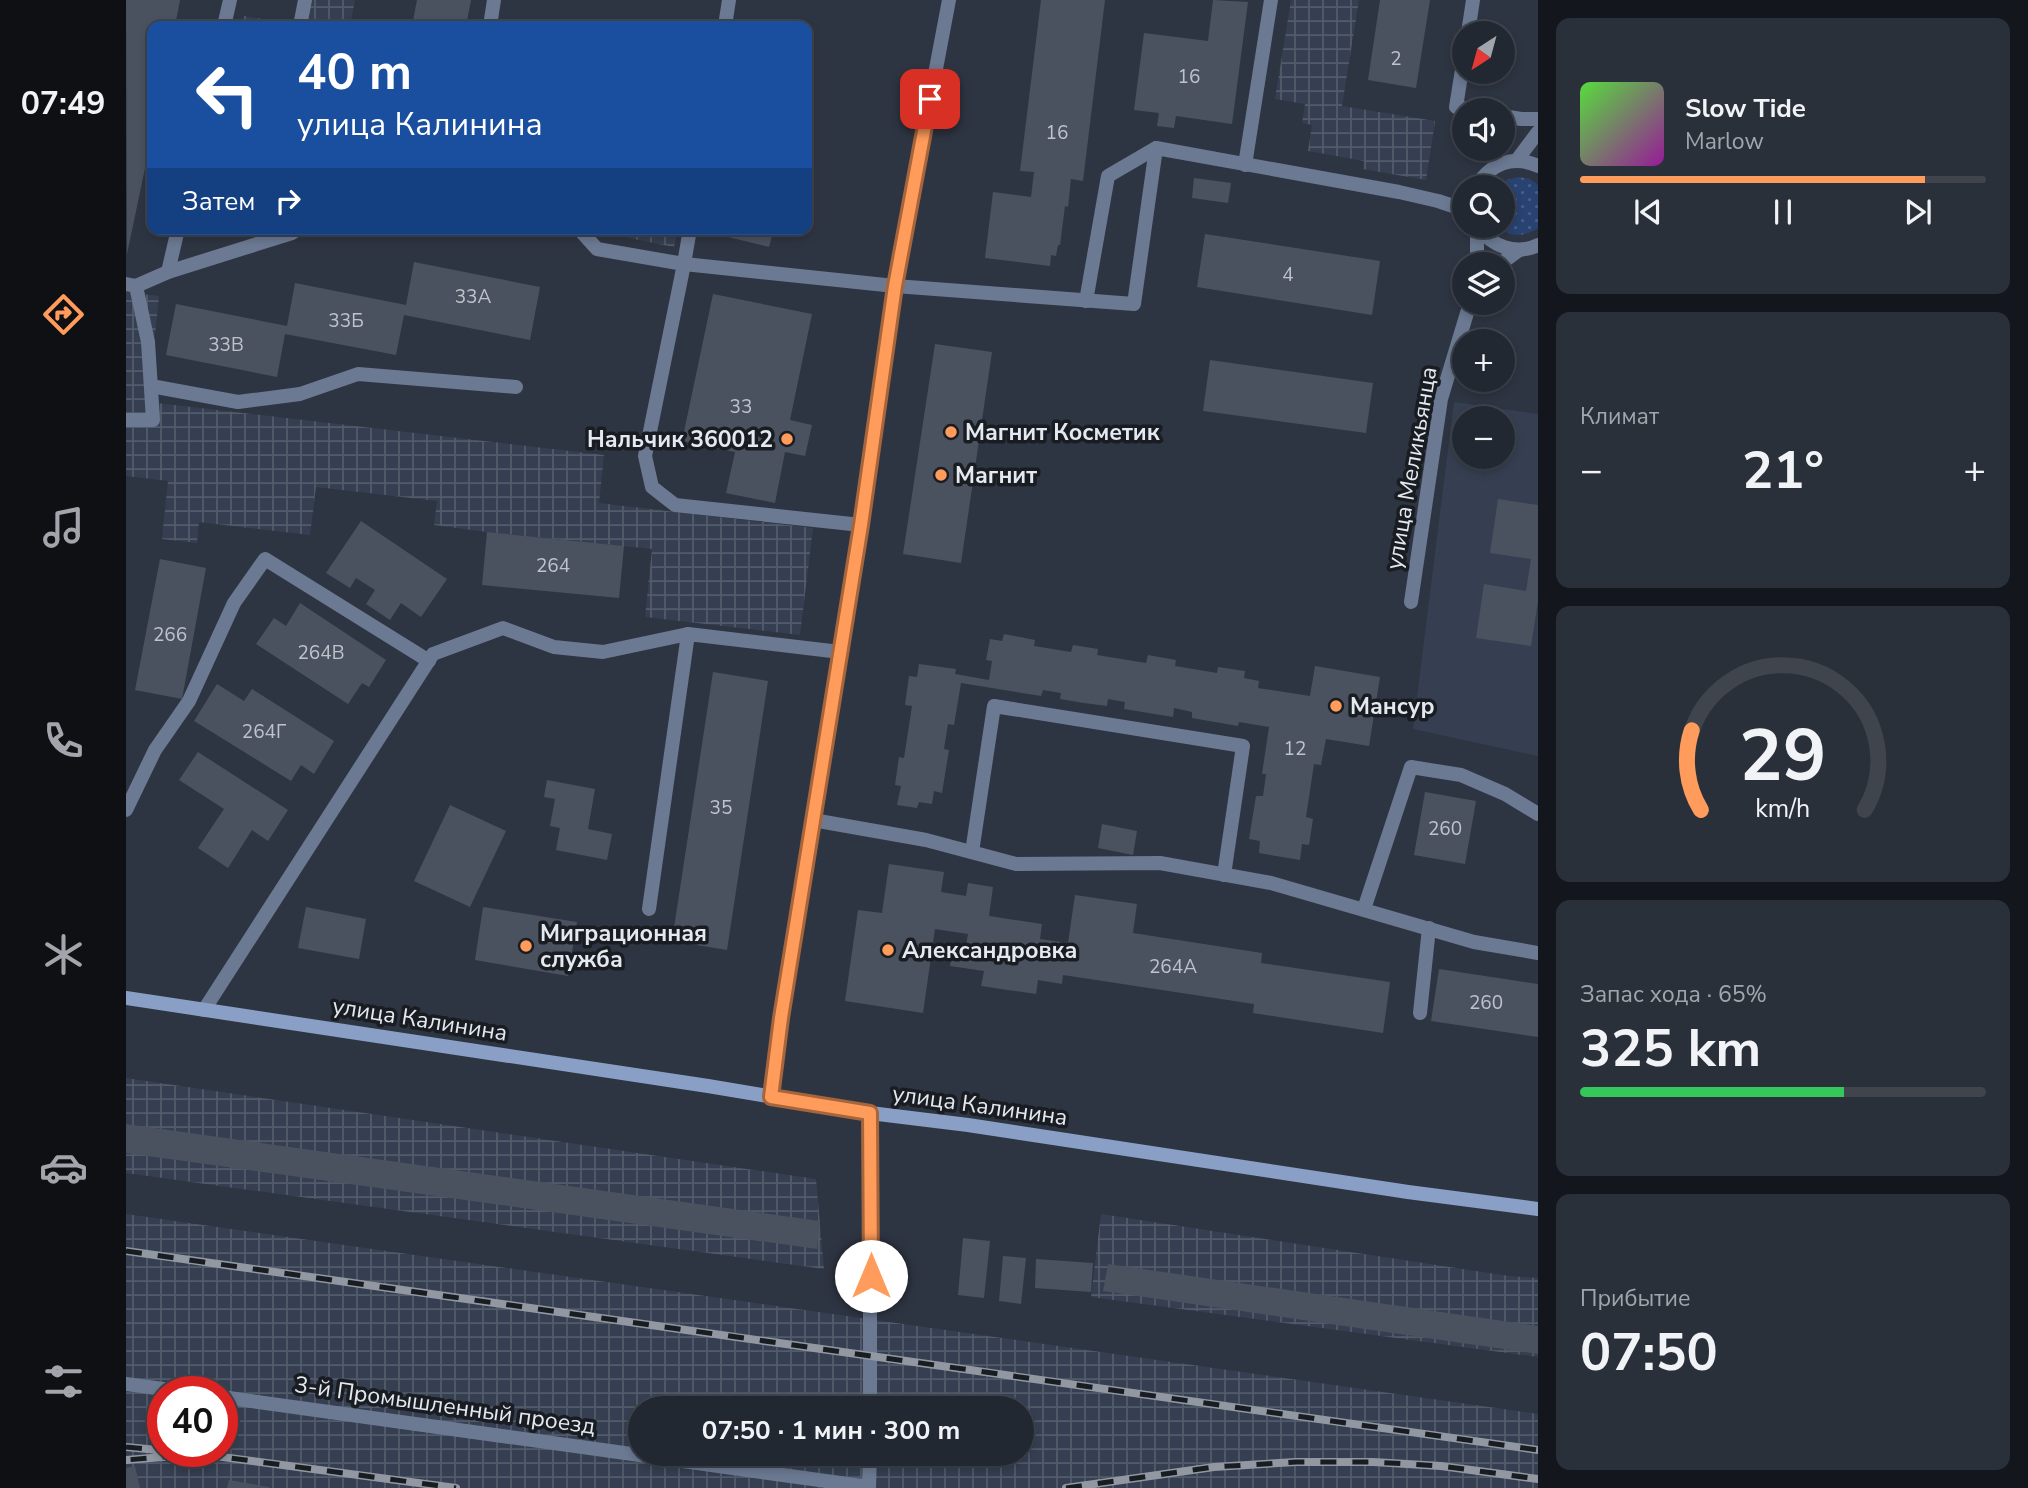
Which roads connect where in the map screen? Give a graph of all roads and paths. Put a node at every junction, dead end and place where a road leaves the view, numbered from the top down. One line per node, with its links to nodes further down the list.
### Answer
1 (230, 0): 8 (street)
2 (305, 0): 9 (street)
3 (494, 0): 10 (street)
4 (729, 0): 11 (street)
5 (949, 0): 33 (street)
6 (1271, 0): 18 (street)
7 (1473, 0): 12 (street)
8 (226, 21)
9 (301, 21)
10 (490, 21)
11 (726, 21)
12 (1470, 21)
13 (1515, 118): 14 (street)
14 (1538, 119)
15 (1538, 132): 17 (street)
16 (1156, 148): 18 (street); 34 (street); 34 (street)
17 (1517, 160): 19 (street); 20 (street)
18 (1245, 164): 21 (street)
19 (1538, 166)
20 (1484, 175)
21 (1452, 206)
22 (177, 235): 31 (street)
23 (263, 235): 31 (street)
24 (584, 235): 30 (street)
25 (689, 235): 30 (street)
26 (1488, 238): 28 (street)
27 (1538, 245): 28 (street)
28 (1519, 250): 29 (street)
29 (1515, 253)
30 (684, 264): 33 (street); 39 (street)
31 (168, 272): 32 (street)
32 (131, 285): 36 (street)
33 (895, 286): 34 (street); 39 (street)
34 (1086, 301)
35 (1467, 315): 40 (street, улица Меликьянца)
36 (151, 386): 37 (street); 38 (street)
37 (516, 387)
38 (126, 420)
39 (861, 525): 42 (street)
40 (1410, 601)
41 (688, 634): 42 (street); 43 (street); 49 (street)
42 (840, 652): 46 (street)
43 (429, 660): 44 (street); 54 (street)
44 (126, 810)
45 (1538, 814): 50 (street)
46 (813, 820): 47 (street); 56 (street)
47 (972, 852): 48 (street); 48 (street)
48 (1224, 875): 50 (street)
49 (649, 908)
50 (1364, 909): 51 (street)
51 (1429, 928): 52 (street); 55 (street)
52 (1538, 954)
53 (126, 998): 54 (main road, улица Калинина)
54 (204, 1010): 56 (main road, улица Калинина)
55 (1420, 1013)
56 (771, 1097): 57 (main road, улица Калинина)
57 (870, 1113): 58 (main road, улица Калинина); 61 (street)
58 (1538, 1209)
59 (126, 1384): 60 (street)
60 (147, 1387)
61 (870, 1396)
62 (238, 1399): 64 (street, 3-й Промышленный проезд)
63 (870, 1466): 64 (street)
64 (869, 1488)

